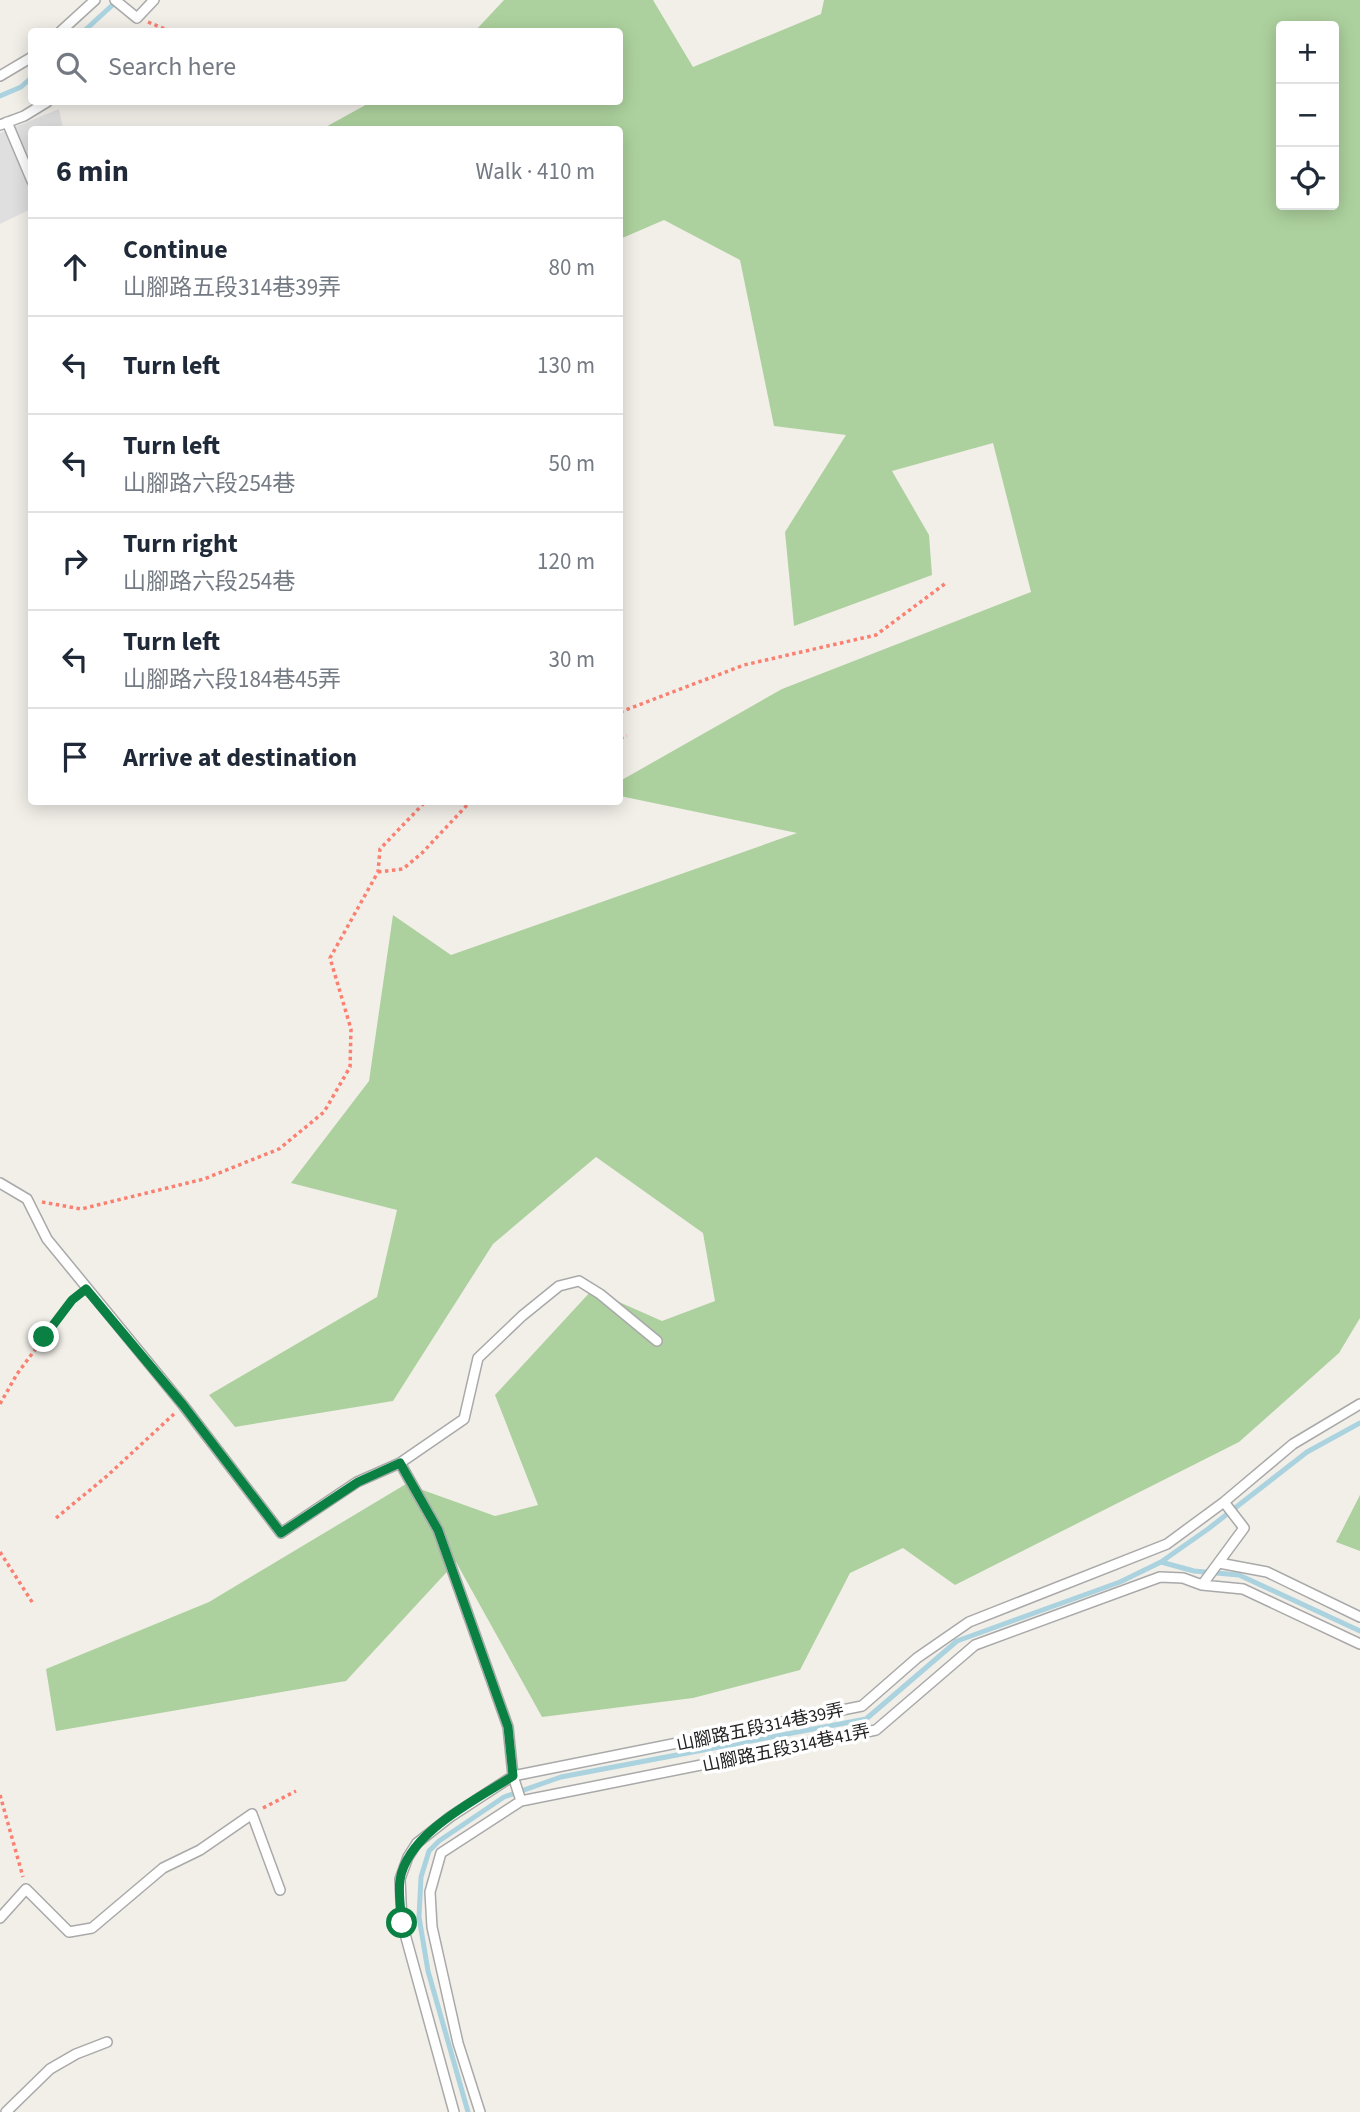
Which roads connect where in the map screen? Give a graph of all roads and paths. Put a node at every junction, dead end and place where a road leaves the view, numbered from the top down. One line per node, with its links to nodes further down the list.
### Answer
1 (95, 0): 5 (lane)
2 (115, 0): 4 (lane)
3 (154, 0): 4 (lane)
4 (136, 18): 6 (path)
5 (64, 28)
6 (162, 28)
7 (28, 59): 8 (lane)
8 (0, 76)
9 (42, 105): 10 (lane)
10 (3, 123): 11 (lane)
11 (28, 173)
12 (946, 583): 13 (path)
13 (623, 711)
14 (627, 736): 15 (path)
15 (623, 737)
16 (422, 805): 18 (path)
17 (467, 805): 18 (path)
18 (378, 872): 20 (path)
19 (0, 1183): 20 (lane)
20 (27, 1199): 21 (lane)
21 (86, 1289): 23 (path); 25 (lane)
22 (657, 1341): 26 (lane)
23 (0, 1404)
24 (1360, 1404): 27 (lane, 山腳路五段314巷39弄)
25 (183, 1405): 26 (lane); 28 (path)
26 (400, 1463): 35 (lane)
27 (1224, 1502): 30 (lane); 35 (lane, 山腳路五段314巷39弄)
28 (56, 1518)
29 (0, 1552): 32 (path)
30 (1219, 1563): 31 (lane); 33 (lane)
31 (1202, 1585): 34 (lane, 山腳路五段314巷41弄); 38 (lane, 山腳路五段314巷41弄)
32 (34, 1605)
33 (1360, 1617)
34 (1360, 1644)
35 (513, 1776): 38 (lane); 45 (lane, 山腳路五段314巷39弄)
36 (296, 1791): 39 (path)
37 (0, 1795): 40 (path)
38 (521, 1801): 46 (lane, 山腳路五段314巷41弄)
39 (252, 1814): 40 (lane); 41 (lane)
40 (26, 1889): 42 (lane)
41 (280, 1890)
42 (0, 1918)
43 (107, 2042): 44 (lane)
44 (6, 2112)
45 (454, 2112)
46 (481, 2112)

